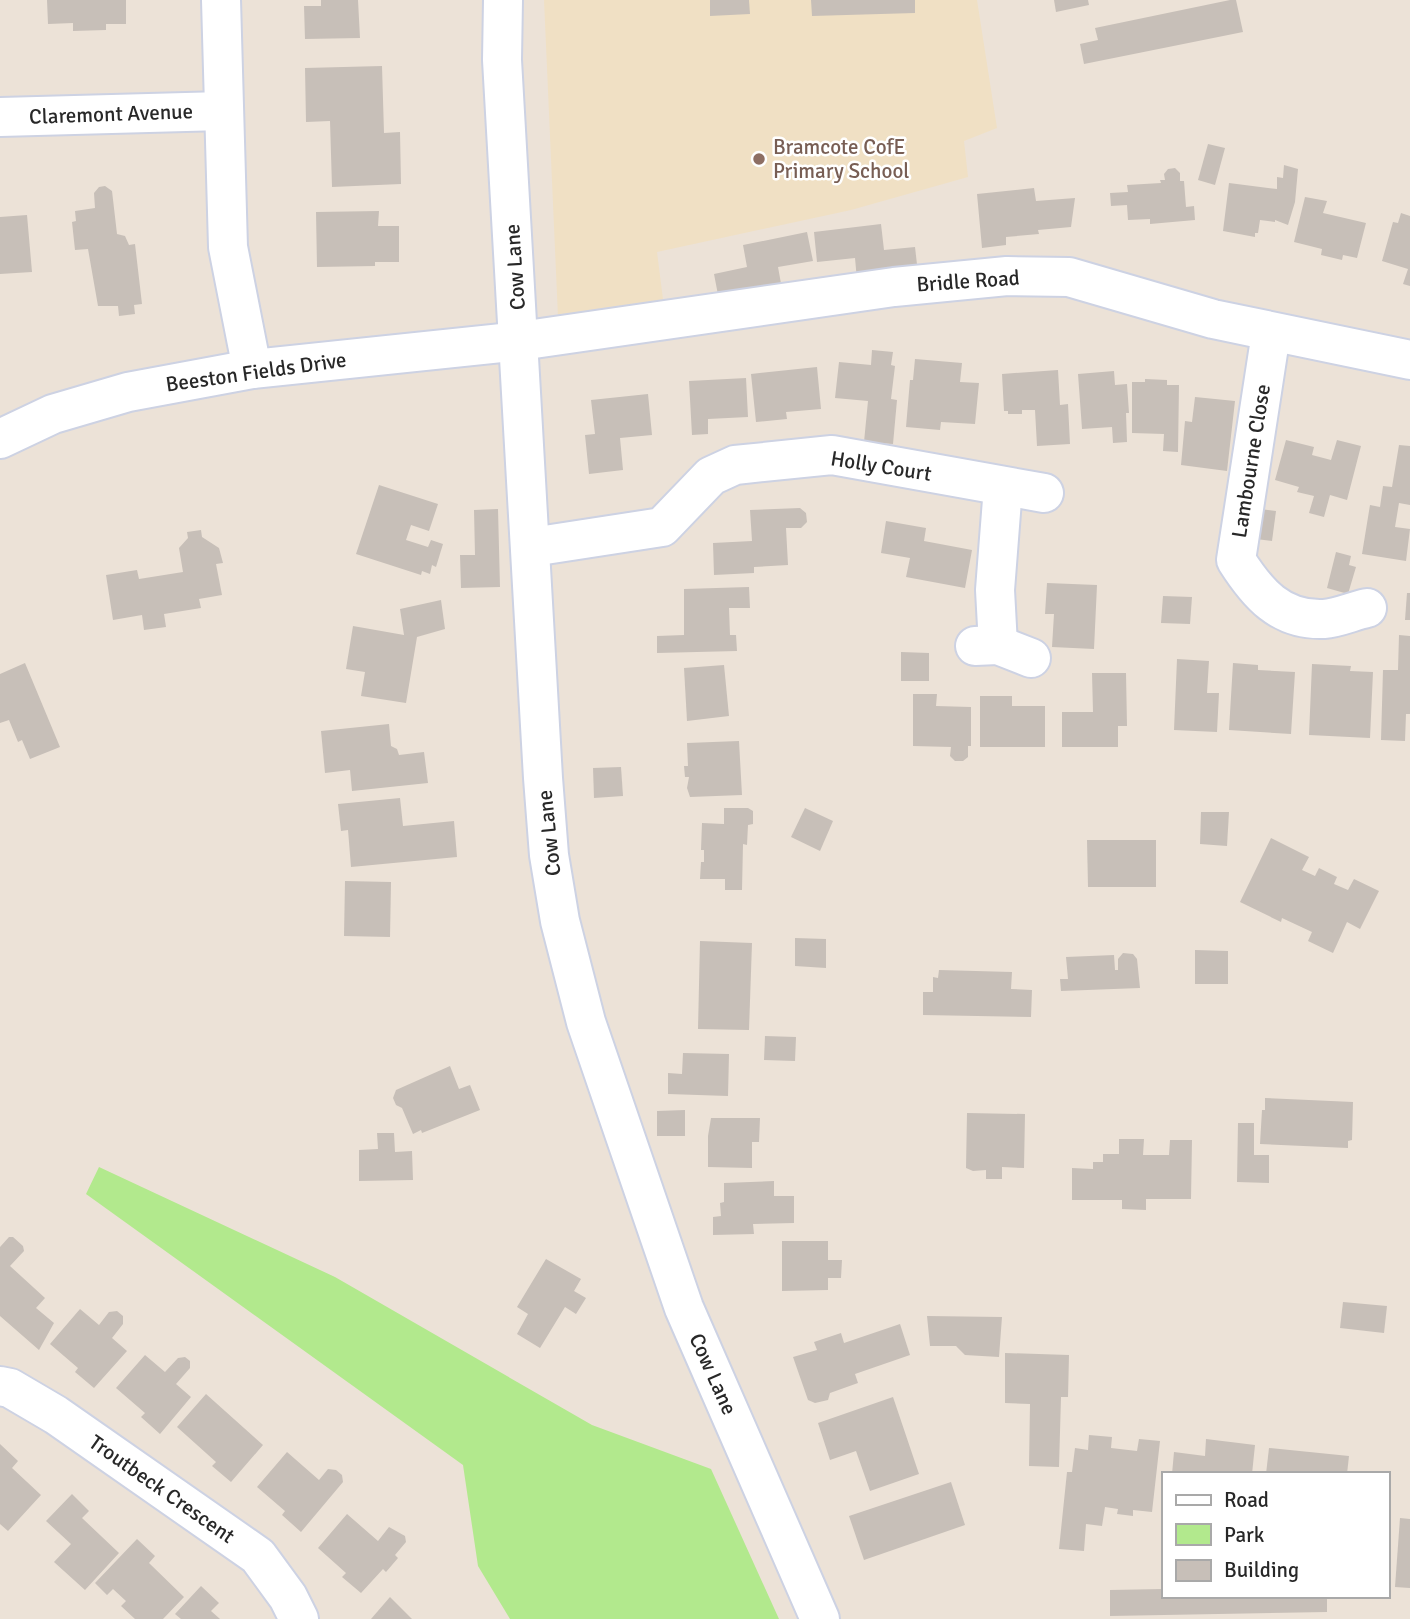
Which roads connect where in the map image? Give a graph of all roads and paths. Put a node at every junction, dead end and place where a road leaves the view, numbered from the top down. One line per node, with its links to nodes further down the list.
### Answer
1 (221, 0): 3 (street, Claremont Avenue)
2 (503, 0): 6 (street, Cow Lane)
3 (223, 111): 4 (street, Claremont Avenue); 8 (street, Claremont Avenue)
4 (0, 117)
5 (1271, 333): 6 (street, Bridle Road); 7 (street, Bridle Road); 13 (street, Lambourne Close)
6 (520, 341): 8 (street, Beeston Fields Drive); 12 (street, Cow Lane)
7 (1410, 360)
8 (252, 369): 9 (street, Beeston Fields Drive)
9 (0, 439)
10 (1003, 486): 11 (street, Holly Court); 12 (street, Holly Court); 14 (street)
11 (1044, 494)
12 (532, 547): 17 (street, Cow Lane)
13 (1367, 608)
14 (1001, 650)
15 (0, 1385): 16 (street, Troutbeck Crescent)
16 (299, 1619)
17 (820, 1619)

